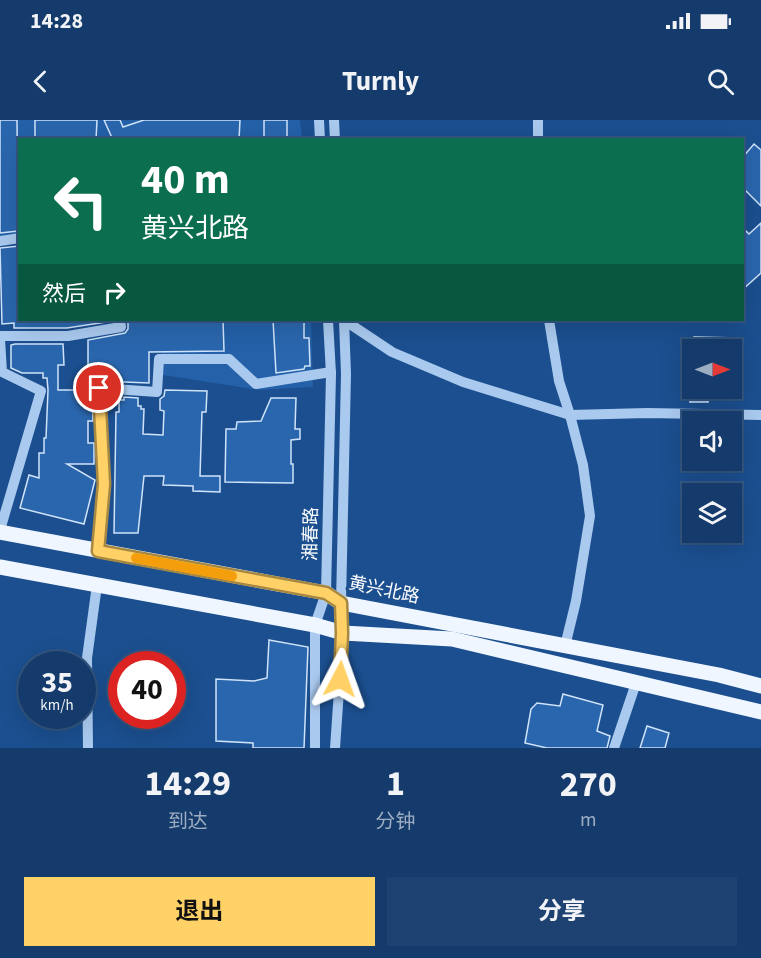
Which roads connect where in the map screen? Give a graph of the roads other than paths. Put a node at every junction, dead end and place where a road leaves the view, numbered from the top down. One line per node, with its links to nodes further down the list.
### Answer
1 (318, 120): 4 (street)
2 (334, 120): 5 (street)
3 (538, 120): 6 (street)
4 (320, 138)
5 (335, 138)
6 (538, 138)
7 (18, 238): 8 (street)
8 (0, 241)
9 (120, 321): 14 (street)
10 (328, 321): 15 (street, 湘春路)
11 (344, 321): 23 (street, 湘春路)
12 (346, 321): 16 (street)
13 (549, 321): 16 (street)
14 (0, 338): 18 (street)
15 (331, 372): 19 (street); 22 (street, 湘春路)
16 (570, 415): 17 (street); 26 (street)
17 (761, 415)
18 (0, 531): 19 (main road, 黄兴北路)
19 (98, 551): 22 (main road, 黄兴北路)
20 (0, 567): 21 (main road)
21 (97, 585): 24 (main road); 30 (street)
22 (326, 593): 23 (main road, 黄兴北路); 24 (street, 湘春路)
23 (341, 603): 25 (street, 湘春路); 26 (main road, 黄兴北路)
24 (315, 625): 25 (main road); 31 (street, 湘春路)
25 (342, 633): 27 (main road); 32 (street, 湘春路)
26 (565, 646): 28 (main road, 黄兴北路)
27 (636, 683): 29 (main road); 33 (street)
28 (761, 686)
29 (761, 712)
30 (88, 748)
31 (315, 748)
32 (335, 748)
33 (614, 748)

